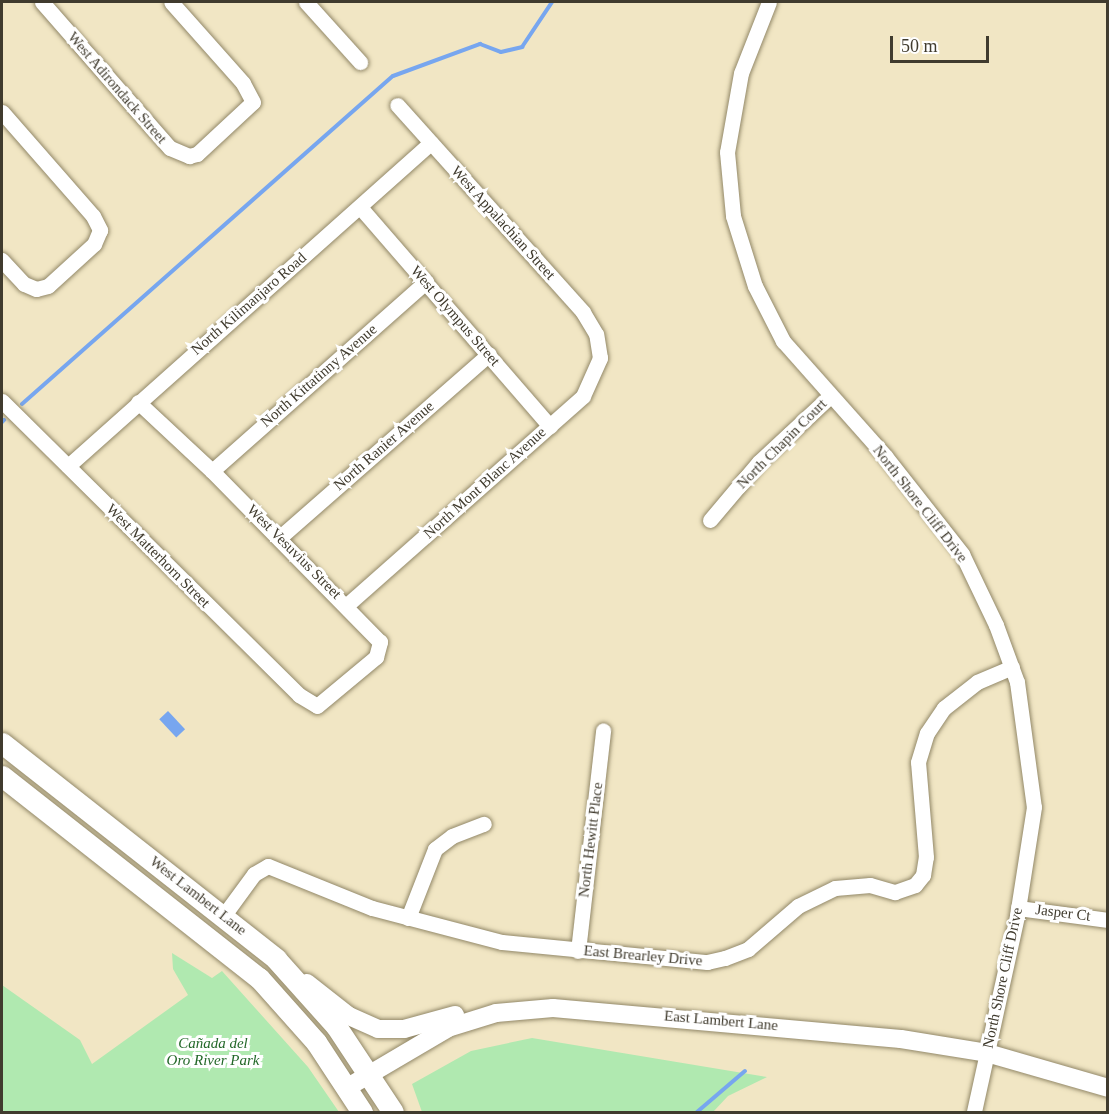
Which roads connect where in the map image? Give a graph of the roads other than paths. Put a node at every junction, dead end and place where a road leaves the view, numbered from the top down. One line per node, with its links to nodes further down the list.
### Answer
1 (42, 2): 2 (street, West Adirondack Street)
2 (171, 2)
3 (306, 2): 5 (street)
4 (769, 2): 14 (street, North Shore Cliff Drive)
5 (360, 62)
6 (397, 105): 8 (street, West Appalachian Street)
7 (2, 112): 10 (street)
8 (431, 143): 9 (street, North Kilimanjaro Road); 12 (street, West Appalachian Street)
9 (360, 207): 11 (street, West Olympus Street); 16 (street, North Kilimanjaro Road)
10 (2, 260)
11 (426, 282): 13 (street, West Olympus Street); 19 (street, North Kittatinny Avenue)
12 (598, 346): 17 (street, North Mont Blanc Avenue)
13 (489, 354): 17 (street, West Olympus Street); 21 (street, North Ranier Avenue)
14 (830, 396): 20 (street, North Chapin Court); 23 (street, North Shore Cliff Drive)
15 (2, 401): 18 (street, West Matterhorn Street)
16 (138, 402): 18 (street, North Kilimanjaro Road); 19 (street, West Vesuvius Street)
17 (550, 426): 22 (street, North Mont Blanc Avenue)
18 (68, 466): 24 (street, West Matterhorn Street)
19 (212, 471): 21 (street, West Vesuvius Street)
20 (710, 520)
21 (279, 538): 22 (street, West Vesuvius Street)
22 (347, 606): 24 (street, West Vesuvius Street)
23 (1012, 667): 31 (street, North Shore Cliff Drive); 35 (street, East Brearley Drive)
24 (317, 706)
25 (603, 730): 35 (street, North Hewitt Place)
26 (2, 743): 30 (main road, West Lambert Lane)
27 (2, 776): 28 (main road, West Lambert Lane)
28 (32, 801): 30 (main road); 41 (main road, West Lambert Lane)
29 (484, 824): 33 (street)
30 (152, 860): 32 (main road, West Lambert Lane)
31 (1018, 908): 34 (street, Jasper Ct); 38 (street, North Shore Cliff Drive)
32 (224, 915): 33 (street, East Brearley Drive); 36 (main road, West Lambert Lane)
33 (408, 918): 35 (street, East Brearley Drive)
34 (1107, 920)
35 (578, 951)
36 (276, 959): 37 (street); 39 (main road, West Lambert Lane)
37 (495, 1013): 38 (street, East Lambert Lane); 39 (street, East Lambert Lane)
38 (987, 1053): 40 (street, East Lambert Lane); 43 (street, North Shore Cliff Drive)
39 (369, 1073): 41 (street, East Lambert Lane); 42 (main road, West Lambert Lane)
40 (1107, 1088)
41 (355, 1100)
42 (391, 1109)
43 (974, 1113)

